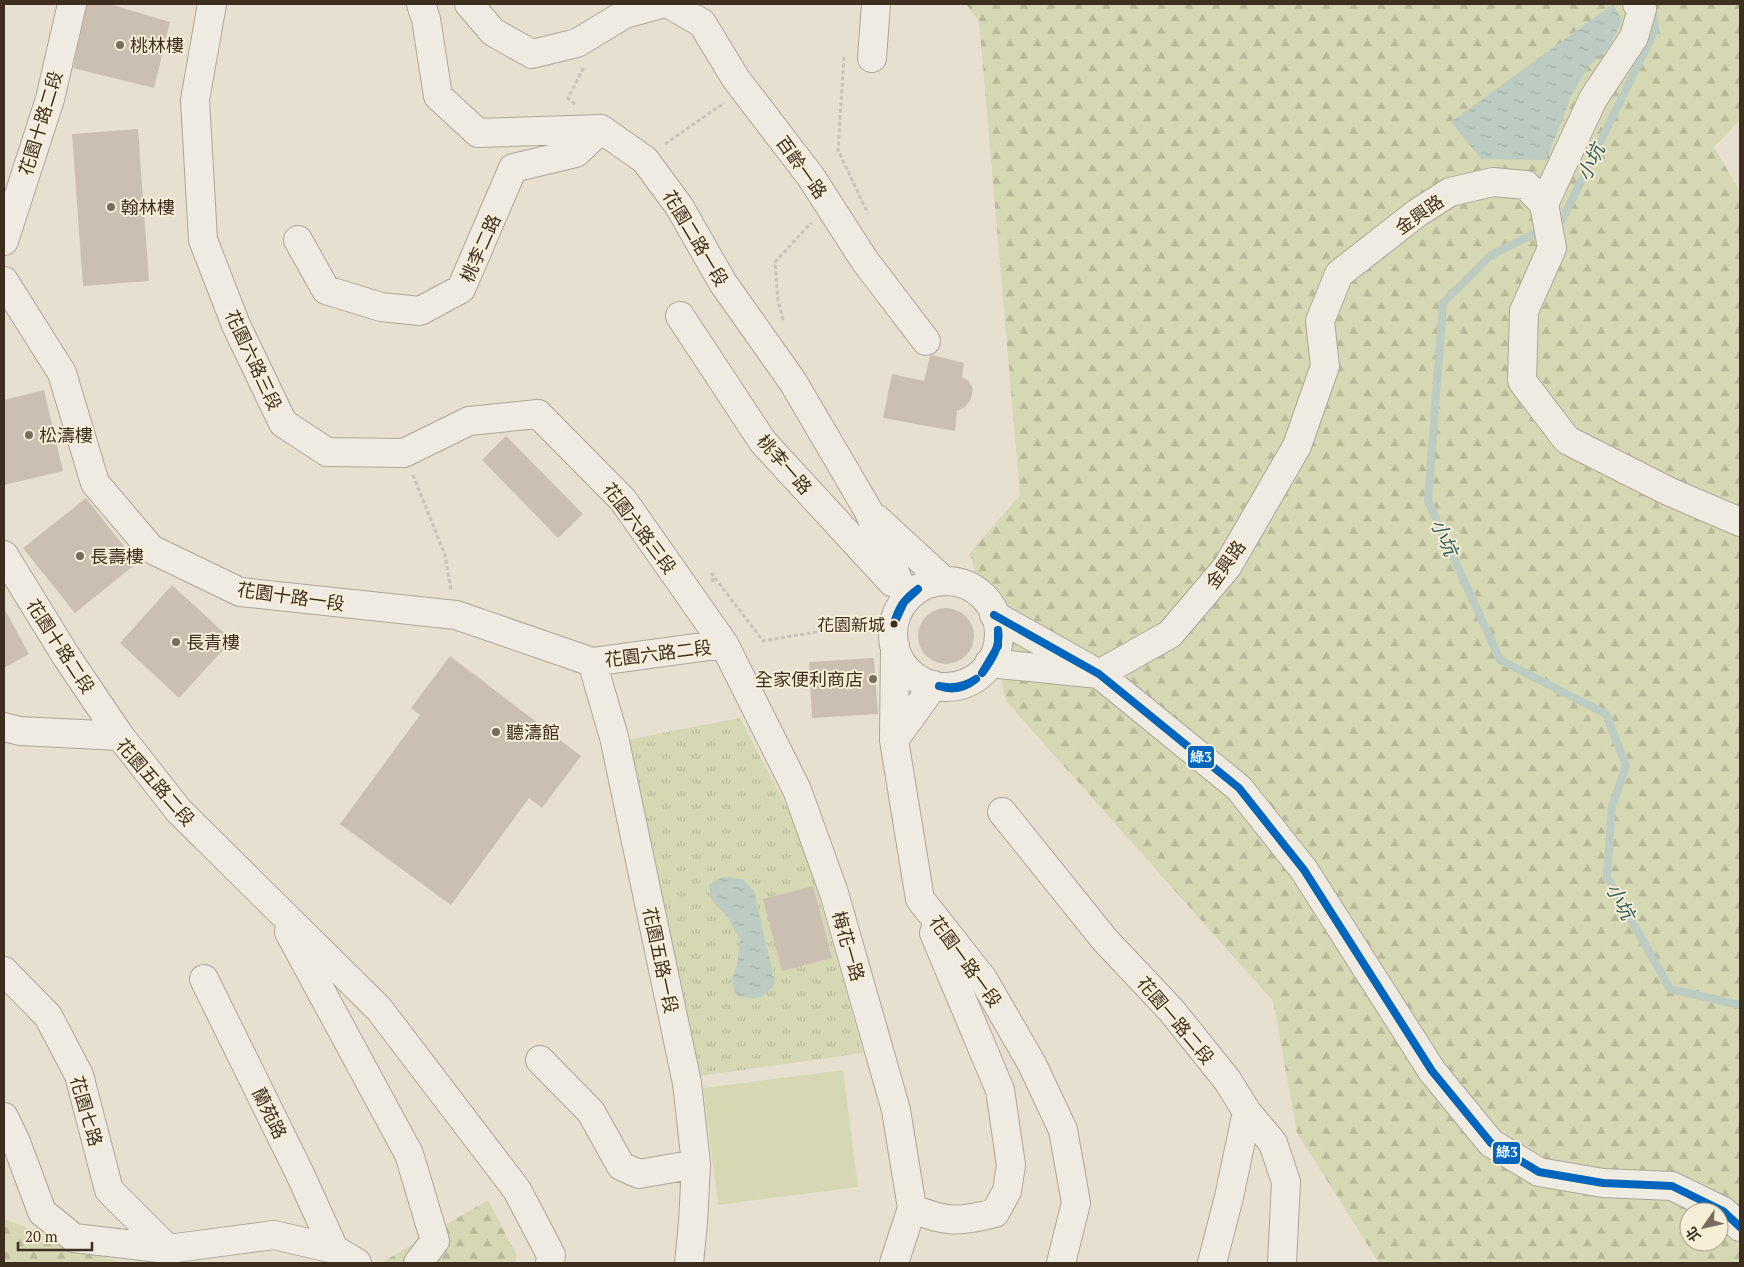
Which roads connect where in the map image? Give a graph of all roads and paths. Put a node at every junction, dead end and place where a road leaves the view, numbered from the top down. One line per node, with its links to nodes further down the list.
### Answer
1 (72, 4): 19 (street, 花園十路二段)
2 (212, 4): 24 (street, 花園六路三段)
3 (421, 4): 13 (street)
4 (469, 4): 5 (street)
5 (661, 4)
6 (670, 4): 16 (street, 百齡一路)
7 (876, 4): 10 (street)
8 (1637, 4): 15 (street)
9 (844, 54): 17 (path)
10 (872, 58)
11 (585, 65): 13 (path)
12 (724, 102): 14 (path)
13 (601, 129): 18 (street, 桃李二路); 25 (street, 花園二路一段)
14 (663, 145)
15 (1544, 204): 26 (street); 37 (street, 金興路)
16 (830, 207): 17 (street, 百齡一路); 22 (path)
17 (850, 238): 23 (street, 百齡一路)
18 (298, 240)
19 (4, 241)
20 (4, 282): 31 (street, 花園十路一段)
21 (680, 316): 30 (street, 桃李一路)
22 (786, 329)
23 (926, 341)
24 (404, 453): 31 (path); 33 (street, 花園六路三段)
25 (868, 510): 28 (street); 30 (street, 花園二路一段)
26 (1740, 522)
27 (4, 555): 40 (street, 花園十路二段)
28 (944, 581): 30 (street); 32 (street)
29 (714, 583): 30 (path)
30 (901, 608): 34 (street)
31 (456, 615): 35 (street, 花園十路一段)
32 (994, 616): 36 (street); 37 (street)
33 (724, 644): 35 (street, 花園六路二段); 51 (street, 梅花一路)
34 (895, 646): 38 (street); 41 (street, 花園一路一段)
35 (592, 662): 50 (street, 花園五路一段)
36 (989, 663): 37 (street); 38 (street)
37 (1099, 674): 52 (street)
38 (934, 685): 41 (street)
39 (4, 727): 40 (street, 花園五路二段)
40 (120, 736): 44 (street, 花園五路二段)
41 (894, 740): 43 (street, 花園一路一段)
42 (1002, 812): 48 (street, 花園一路二段)
43 (920, 899): 51 (street); 60 (street, 花園一路一段)
44 (276, 908): 56 (street); 57 (street)
45 (4, 971): 54 (street, 花園七路)
46 (204, 979): 53 (street, 蘭苑路)
47 (540, 1060): 50 (street)
48 (1247, 1112): 61 (street); 62 (street, 花園一路二段)
49 (4, 1117): 54 (street)
50 (696, 1164): 58 (street, 花園五路一段)
51 (912, 1208): 59 (street, 梅花一路)
52 (1740, 1227)
53 (334, 1249): 54 (street); 55 (street)
54 (168, 1250)
55 (357, 1263)
56 (418, 1263)
57 (550, 1263)
58 (689, 1263)
59 (894, 1263)
60 (1061, 1263)
61 (1212, 1263)
62 (1282, 1263)

